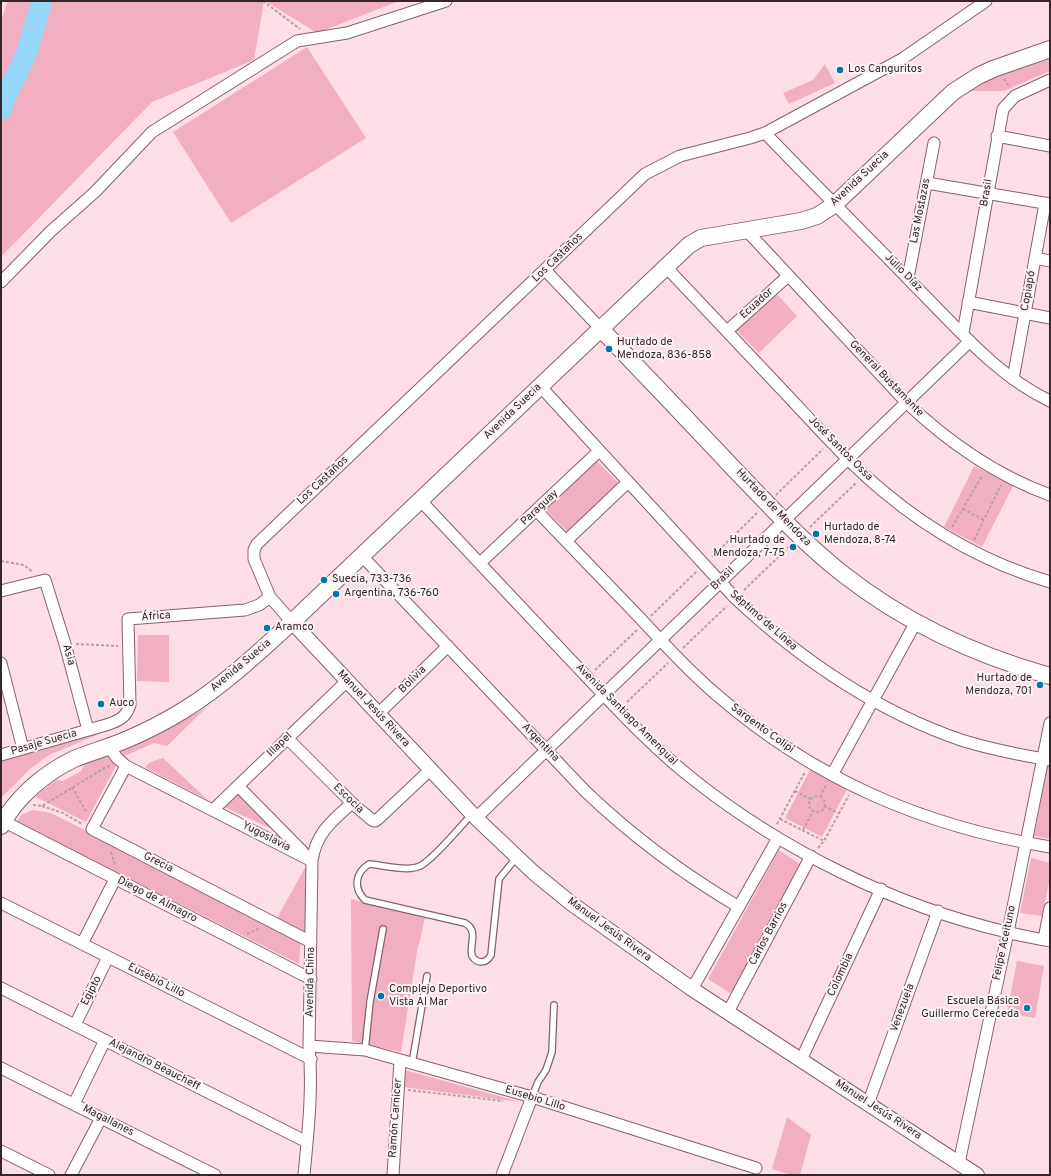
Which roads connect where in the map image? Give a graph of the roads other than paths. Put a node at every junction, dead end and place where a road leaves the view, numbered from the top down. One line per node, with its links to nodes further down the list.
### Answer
1 (446, 1): 20 (street)
2 (986, 1): 5 (street, Los Castaños)
3 (1050, 49): 11 (main road, Avenida Suecia)
4 (1050, 80): 6 (street, Brasil)
5 (765, 133): 11 (street, Julio Díaz); 17 (street, Los Castaños)
6 (997, 136): 8 (street); 10 (street, Brasil)
7 (934, 143): 9 (street, Las Mostazas)
8 (1050, 146)
9 (927, 183): 10 (street); 19 (street, Las Mostazas)
10 (987, 193): 12 (street); 21 (street, Brasil)
11 (834, 204): 13 (main road, Avenida Suecia); 19 (street, Julio Díaz)
12 (1048, 204): 14 (street, Copiapó)
13 (747, 231): 16 (main road, Avenida Suecia); 18 (street, General Bustamante)
14 (1035, 258): 15 (street); 22 (street, Copiapó)
15 (1050, 260)
16 (666, 267): 24 (main road, Avenida Suecia); 25 (street, José Santos Ossa)
17 (545, 270): 24 (street, Hurtado de Mendoza); 44 (street, Los Castaños)
18 (788, 276): 25 (street, Ecuador); 30 (street, General Bustamante)
19 (908, 278): 26 (street, Julio Díaz)
20 (1, 282)
21 (968, 302): 22 (street); 26 (street, Brasil)
22 (1025, 313): 23 (street); 27 (street, Copiapó)
23 (1050, 318)
24 (601, 329): 28 (main road, Avenida Suecia); 37 (main road, Hurtado de Mendoza)
25 (727, 331): 32 (street, José Santos Ossa)
26 (966, 337): 27 (street, Julio Díaz); 30 (street, Brasil)
27 (1013, 380): 29 (street, Julio Díaz)
28 (540, 386): 31 (street, Séptimo de Línea); 35 (main road, Avenida Suecia)
29 (1050, 401)
30 (906, 402): 32 (street, Brasil); 34 (street, General Bustamante)
31 (599, 451): 33 (street, Séptimo de Línea); 36 (street, Paraguay)
32 (848, 459): 37 (street, Brasil); 42 (street, José Santos Ossa)
33 (628, 482): 38 (street); 41 (street, Séptimo de Línea)
34 (1050, 495)
35 (421, 501): 39 (main road, Avenida Suecia); 40 (street, Avenida Santiago Amengual)
36 (537, 511): 38 (street, Sargento Colipi); 40 (street, Paraguay)
37 (783, 520): 41 (street, Brasil); 46 (main road, Hurtado de Mendoza)
38 (566, 541): 47 (street, Sargento Colipi)
39 (362, 556): 45 (main road, Avenida Suecia); 48 (street, Argentina)
40 (480, 564): 52 (street, Avenida Santiago Amengual)
41 (720, 582): 47 (street, Brasil); 53 (street, Séptimo de Línea)
42 (1050, 582)
43 (1, 592): 56 (street, Asia)
44 (270, 597): 45 (street, Los Castaños); 56 (street, África)
45 (292, 622): 51 (street, Manuel Jesús Rivera); 58 (main road, Avenida Suecia)
46 (916, 622): 50 (main road, Hurtado de Mendoza); 53 (street)
47 (660, 640): 52 (street, Brasil); 65 (street, Sargento Colipi)
48 (448, 646): 54 (street, Bolivia); 60 (street, Argentina)
49 (1, 663): 59 (street)
50 (1050, 676)
51 (347, 681): 54 (street, Manuel Jesús Rivera); 57 (street, Illapel)
52 (604, 695): 60 (street, Brasil); 71 (street, Avenida Santiago Amengual)
53 (873, 700): 62 (street, Séptimo de Línea); 65 (street)
54 (378, 714): 64 (street, Manuel Jesús Rivera)
55 (1050, 723): 62 (street, Felipe Aceituno)
56 (88, 730): 59 (street, Pasaje Suecia)
57 (287, 738): 66 (street, Illapel); 67 (street, Escocia)
58 (109, 747): 63 (street, Yugoslavia); 70 (main road, Avenida Suecia)
59 (23, 749): 61 (street, Pasaje Suecia)
60 (547, 750): 69 (street, Brasil); 80 (street, Argentina)
61 (1, 755)
62 (1046, 760): 72 (street, Felipe Aceituno)
63 (125, 765): 68 (street, Yugoslavia); 86 (street, Grecia)
64 (430, 770): 67 (street, Escocia); 69 (street, Manuel Jesús Rivera)
65 (832, 775): 72 (street, Sargento Colipi)
66 (238, 786): 68 (street, Illapel); 76 (street, Yugoslavia)
67 (352, 803): 76 (street, Avenida China)
68 (213, 810): 76 (street, Yugoslavia)
69 (474, 816): 75 (street, Manuel Jesús Rivera); 75 (lane)
70 (2, 822): 77 (street, Diego de Almagro)
71 (775, 836): 74 (street, Avenida Santiago Amengual); 80 (street)
72 (1026, 843): 73 (street, Sargento Colipi); 84 (street, Felipe Aceituno)
73 (1050, 847)
74 (811, 856): 78 (street, Avenida Santiago Amengual); 94 (street, Carlos Barrios)
75 (517, 857): 92 (street, Manuel Jesús Rivera)
76 (312, 861): 86 (street, Avenida China)
77 (120, 881): 87 (street); 90 (street, Diego de Almagro)
78 (881, 890): 82 (street, Avenida Santiago Amengual); 100 (street, Colombia)
79 (1, 903): 87 (street, Eusebio Lillo)
80 (739, 907): 92 (street)
81 (1050, 908): 85 (street)
82 (938, 912): 84 (street, Avenida Santiago Amengual); 106 (street, Venezuela)
83 (383, 929): 98 (lane)
84 (1008, 932): 85 (street, Avenida Santiago Amengual); 110 (street, Felipe Aceituno)
85 (1047, 940)
86 (311, 942): 90 (street, Avenida China)
87 (82, 944): 88 (street, Eusebio Lillo)
88 (108, 957): 95 (street, Egipto); 99 (street, Eusebio Lillo)
89 (427, 976): 102 (lane)
90 (311, 979): 97 (street, Avenida China)
91 (1, 988): 95 (street, Alejandro Beaucheff)
92 (692, 989): 94 (street, Manuel Jesús Rivera)
93 (554, 1005): 104 (lane)
94 (728, 1012): 100 (street, Manuel Jesús Rivera)
95 (75, 1024): 96 (street, Alejandro Beaucheff)
96 (105, 1040): 105 (street); 108 (street, Alejandro Beaucheff)
97 (309, 1046): 98 (street, Eusebio Lillo); 99 (street, Avenida China)
98 (365, 1050): 101 (street, Eusebio Lillo)
99 (310, 1059): 108 (street, Avenida China)
100 (801, 1060): 106 (street, Manuel Jesús Rivera)
101 (400, 1061): 102 (street, Eusebio Lillo); 116 (street, Ramón Carnicer)
102 (412, 1064): 104 (street, Eusebio Lillo)
103 (1, 1068): 105 (street, Magallanes)
104 (532, 1097): 111 (street, Eusebio Lillo); 117 (street)
105 (74, 1104): 107 (street, Magallanes)
106 (868, 1104): 110 (street, Manuel Jesús Rivera)
107 (101, 1118): 113 (street); 114 (street, Magallanes)
108 (307, 1142): 115 (street, Avenida China)
109 (1, 1151): 112 (street)
110 (959, 1163): 118 (street, Manuel Jesús Rivera)
111 (756, 1168)
112 (49, 1175)
113 (71, 1175)
114 (215, 1175)
115 (304, 1175)
116 (393, 1175)
117 (502, 1175)
118 (977, 1175)

